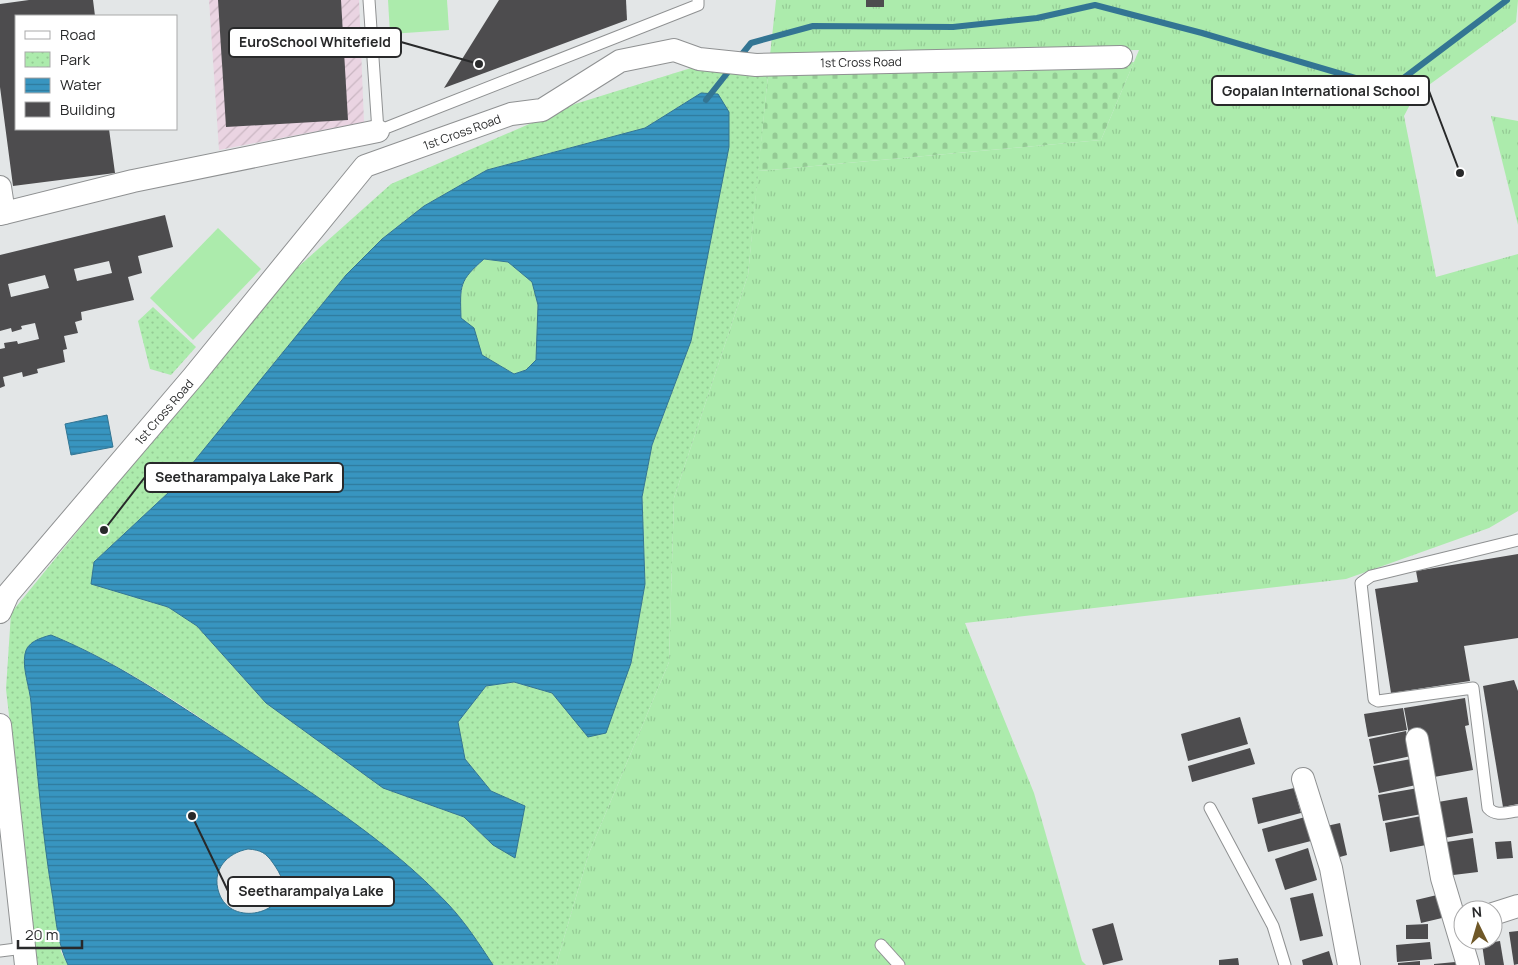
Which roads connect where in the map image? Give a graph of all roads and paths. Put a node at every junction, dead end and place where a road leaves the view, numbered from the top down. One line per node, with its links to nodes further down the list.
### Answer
1 (369, 0): 4 (lane)
2 (698, 0): 4 (lane)
3 (1121, 57): 8 (street, 1st Cross Road)
4 (378, 131): 6 (street)
5 (0, 187): 6 (street)
6 (2, 213)
7 (1518, 540): 13 (lane)
8 (0, 612)
9 (0, 725): 20 (street)
10 (1417, 739): 15 (street)
11 (1304, 779): 23 (street)
12 (1210, 808): 22 (lane)
13 (1518, 811)
14 (1518, 906): 16 (street)
15 (1453, 909)
16 (1503, 911)
17 (881, 945): 21 (lane)
18 (1465, 950): 24 (street)
19 (0, 951): 20 (lane)
20 (25, 957)
21 (900, 965)
22 (1285, 965)
23 (1348, 965)
24 (1468, 965)

